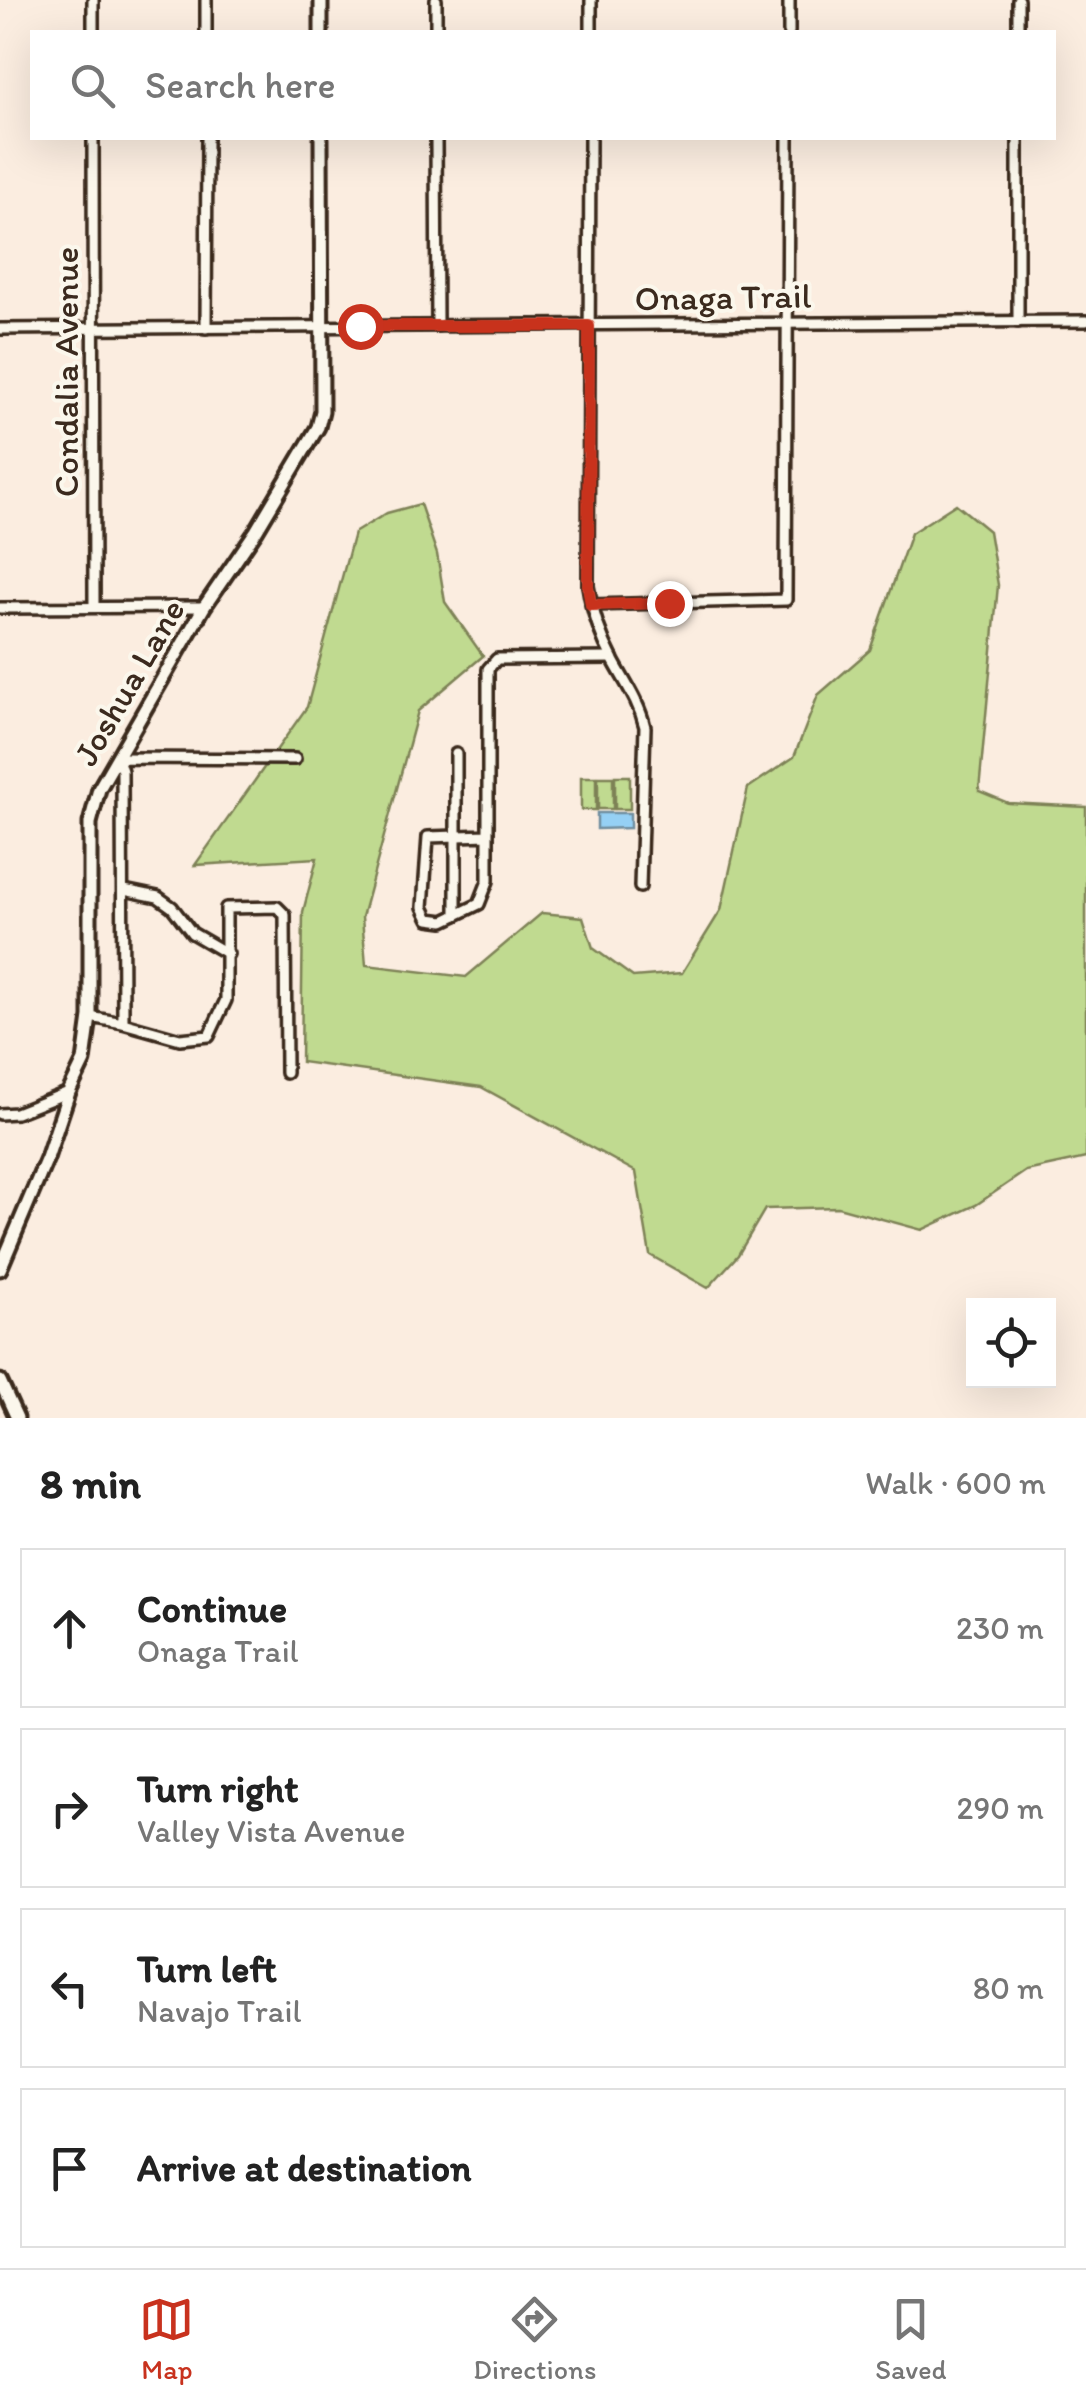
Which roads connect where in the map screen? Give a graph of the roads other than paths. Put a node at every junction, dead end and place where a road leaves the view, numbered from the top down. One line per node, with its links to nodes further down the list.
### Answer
1 (93, 0): 8 (street)
2 (206, 0): 9 (street)
3 (321, 0): 10 (main road)
4 (436, 0): 11 (street)
5 (591, 0): 12 (street)
6 (790, 0): 13 (street)
7 (1018, 0): 14 (street)
8 (93, 30)
9 (206, 30)
10 (321, 30)
11 (436, 30)
12 (591, 30)
13 (789, 30)
14 (1018, 30)
15 (93, 140): 30 (street, Condalia Avenue)
16 (207, 140): 28 (street)
17 (321, 140): 25 (main road, Joshua Lane)
18 (436, 140): 26 (street)
19 (590, 140): 27 (street)
20 (788, 140): 24 (street)
21 (1018, 140): 23 (street)
22 (1086, 321): 23 (street, Onaga Trail)
23 (1018, 322): 24 (street, Onaga Trail)
24 (786, 324): 27 (street, Onaga Trail); 31 (street)
25 (321, 326): 26 (street, Onaga Trail); 28 (street, Onaga Trail); 32 (main road, Joshua Lane)
26 (437, 326): 27 (street, Onaga Trail)
27 (589, 326): 31 (street)
28 (206, 328): 30 (street, Onaga Trail)
29 (0, 329): 30 (street, Onaga Trail)
30 (93, 329): 33 (street, Condalia Avenue)
31 (591, 605): 35 (street)
32 (204, 606): 33 (street); 37 (main road, Joshua Lane)
33 (94, 607): 34 (street)
34 (0, 608)
35 (612, 658): 39 (street); 41 (street)
36 (456, 754): 40 (street)
37 (118, 758): 38 (street); 42 (street); 45 (main road, Joshua Lane)
38 (295, 759)
39 (488, 834): 40 (street); 43 (street)
40 (458, 836): 43 (street); 43 (street)
41 (640, 887)
42 (124, 890): 44 (street); 46 (street)
43 (456, 915)
44 (228, 954): 46 (street); 47 (street)
45 (90, 1017): 46 (street); 48 (main road, Joshua Lane)
46 (123, 1023)
47 (286, 1072)
48 (69, 1092): 49 (street); 50 (main road, Joshua Lane)
49 (0, 1114)
50 (0, 1269)
51 (0, 1381): 52 (main road)
52 (17, 1418)

